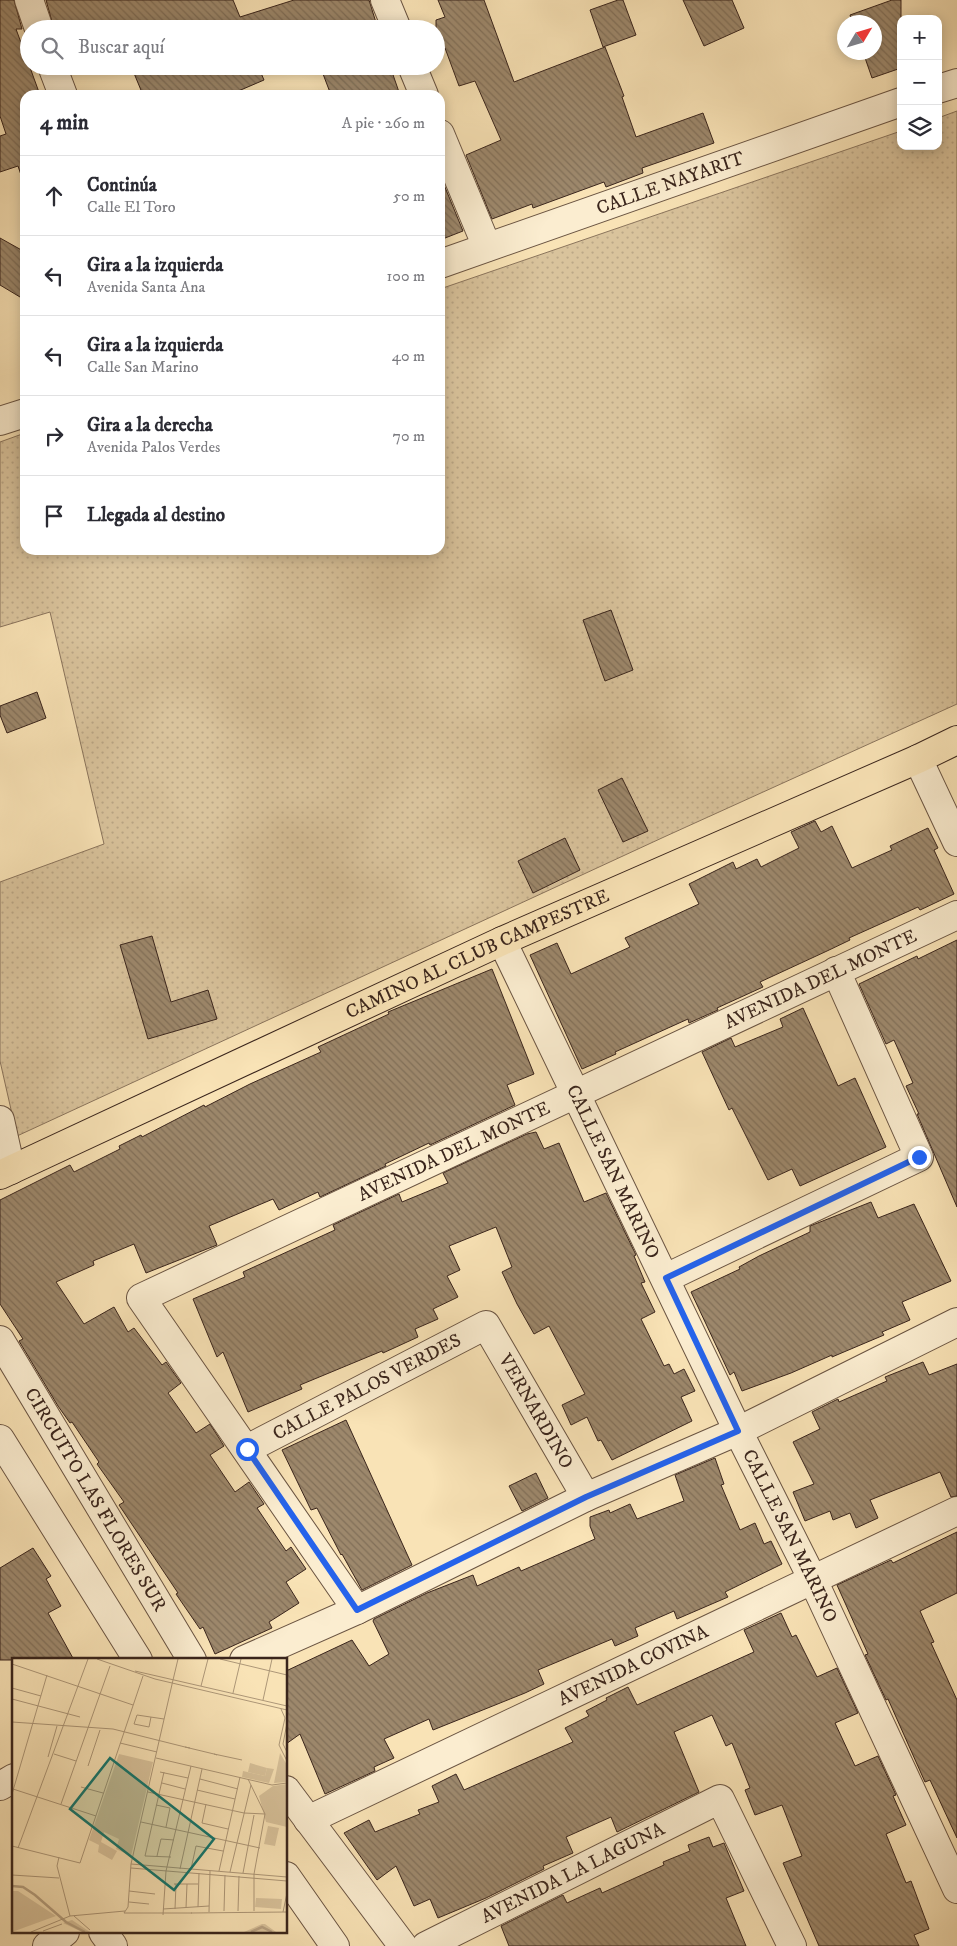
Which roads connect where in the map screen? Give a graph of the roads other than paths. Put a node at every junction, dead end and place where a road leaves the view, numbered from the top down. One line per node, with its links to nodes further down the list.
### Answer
1 (29, 0): 3 (street)
2 (385, 0): 4 (street)
3 (36, 20)
4 (393, 20)
5 (55, 75): 9 (street)
6 (416, 75): 10 (street)
7 (957, 82): 8 (street)
8 (942, 88)
9 (61, 90)
10 (422, 90)
11 (897, 103): 13 (street, CALLE NAYARIT)
12 (445, 146): 13 (street)
13 (487, 247): 14 (street, CALLE NAYARIT)
14 (445, 262)
15 (20, 415): 16 (street)
16 (0, 421)
17 (957, 740): 18 (main road, CAMINO AL CLUB CAMPESTRE)
18 (918, 759): 19 (street); 21 (main road, CAMINO AL CLUB CAMPESTRE)
19 (957, 842)
20 (957, 915): 22 (street, AVENIDA DEL MONTE)
21 (502, 941): 23 (street, CALLE SAN MARINO); 25 (main road, CAMINO AL CLUB CAMPESTRE)
22 (836, 971): 23 (street, AVENIDA DEL MONTE); 26 (street)
23 (577, 1094): 26 (street, CALLE SAN MARINO); 32 (street, AVENIDA DEL MONTE)
24 (0, 1120): 25 (street)
25 (6, 1173)
26 (666, 1278): 30 (street, CALLE SAN MARINO)
27 (957, 1322): 30 (street)
28 (486, 1325): 32 (street, CALLE PALOS VERDES); 33 (street, VERNARDINO)
29 (0, 1340): 38 (street, CIRCUITO LAS FLORES SUR)
30 (738, 1431): 33 (street); 35 (street, CALLE SAN MARINO)
31 (0, 1439): 37 (street)
32 (247, 1449): 36 (street)
33 (586, 1497): 36 (street)
34 (957, 1511): 35 (street, AVENIDA COVINA)
35 (814, 1580): 43 (street, AVENIDA COVINA); 45 (street, CALLE SAN MARINO)
36 (357, 1610): 39 (street)
37 (137, 1658)
38 (191, 1658)
39 (249, 1658)
40 (12, 1779): 41 (street)
41 (0, 1786)
42 (288, 1793): 43 (street)
43 (308, 1820): 51 (street)
44 (288, 1879): 50 (street)
45 (957, 1889)
46 (62, 1934): 48 (street)
47 (104, 1934): 49 (street)
48 (47, 1946)
49 (113, 1946)
50 (335, 1946)
51 (402, 1946)
52 (426, 1946): 53 (street, AVENIDA LA LAGUNA)
53 (792, 1946)

